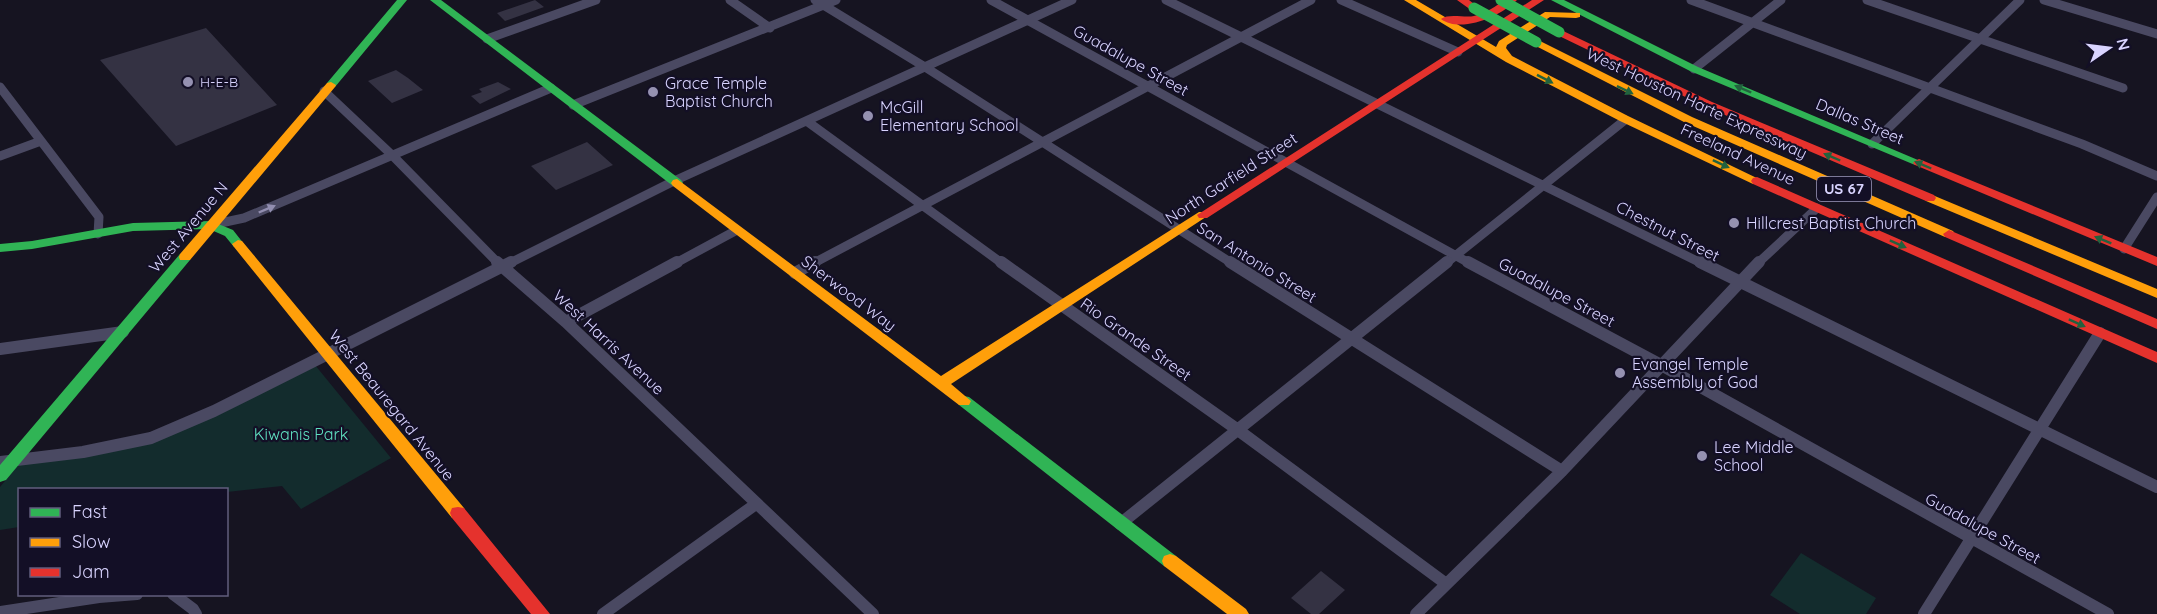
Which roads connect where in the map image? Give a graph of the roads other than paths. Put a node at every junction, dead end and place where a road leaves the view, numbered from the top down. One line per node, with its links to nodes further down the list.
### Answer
1 (402, 0): 42 (main road, West Avenue N)
2 (435, 0): 30 (main road, Sherwood Way)
3 (596, 0): 30 (street)
4 (730, 0): 27 (street)
5 (836, 0): 22 (street)
6 (991, 0): 25 (street, Guadalupe Street)
7 (1072, 0): 25 (street)
8 (1167, 0): 29 (street, Chestnut Street)
9 (1311, 0): 29 (street)
10 (1341, 0): 33 (street)
11 (1409, 0): 23 (main road, Freeland Avenue)
12 (1461, 0): 62 (main road, West Houston Harte Expressway / US 67, one-way to 62, bridge)
13 (1501, 0): 53 (main road, West Houston Harte Expressway / US 67, one-way to 13, bridge)
14 (1512, 0): 23 (main road)
15 (1539, 0): 32 (main road, North Garfield Street)
16 (1556, 0): 24 (main road, Dallas Street)
17 (1691, 0): 26 (street)
18 (1781, 0): 26 (street)
19 (1867, 0): 31 (street)
20 (2020, 0): 31 (street)
21 (2044, 0): 28 (street)
22 (819, 3): 27 (street); 35 (street, San Antonio Street)
23 (1434, 16): 32 (main road, Freeland Avenue)
24 (1590, 18): 34 (main road); 36 (main road, Dallas Street)
25 (1027, 20): 35 (street); 37 (street, Guadalupe Street)
26 (1752, 23): 36 (street); 38 (street)
27 (770, 28): 44 (street)
28 (2157, 34)
29 (1242, 38): 37 (street); 43 (street, Chestnut Street)
30 (487, 39): 39 (main road, Sherwood Way)
31 (1980, 39): 38 (street); 40 (street)
32 (1476, 41): 33 (main road, North Garfield Street); 34 (main road, Freeland Avenue)
33 (1458, 52): 43 (main road, North Garfield Street)
34 (1513, 63): 45 (main road, Freeland Avenue, one-way to 45)
35 (925, 67): 46 (street); 48 (street, San Antonio Street)
36 (1694, 69): 49 (main road, Dallas Street, one-way to 36)
37 (1149, 87): 48 (street); 52 (street, Guadalupe Street)
38 (1929, 87): 49 (street); 54 (street)
39 (551, 88): 44 (main road, Sherwood Way); 51 (street)
40 (2123, 88)
41 (1, 89): 47 (street)
42 (324, 92): 51 (street, West Harris Avenue); 60 (main road, West Avenue N)
43 (1377, 104): 52 (main road, North Garfield Street); 56 (street, Chestnut Street)
44 (573, 105): 55 (main road, Sherwood Way)
45 (1625, 120): 56 (street); 59 (main road, Freeland Avenue, one-way to 59)
46 (808, 122): 55 (street); 58 (street, Rio Grande Street)
47 (41, 141): 50 (street); 64 (street)
48 (1043, 143): 58 (street); 63 (street, San Antonio Street)
49 (1872, 144): 66 (main road, Dallas Street, one-way to 49)
50 (0, 156)
51 (393, 156): 60 (street, one-way to 51); 69 (street, West Harris Avenue)
52 (1287, 161): 63 (main road, North Garfield Street); 67 (street, Guadalupe Street)
53 (1860, 168): 72 (main road); 73 (main road, West Houston Harte Expressway / US 67)
54 (2157, 176)
55 (674, 181): 61 (main road, Sherwood Way); 69 (street)
56 (1544, 185): 67 (street); 71 (street, Chestnut Street)
57 (2157, 197): 66 (street)
58 (922, 206): 70 (street); 74 (street, Rio Grande Street)
59 (1817, 208): 71 (street); 79 (main road, Freeland Avenue, one-way to 79)
60 (211, 225): 64 (main road); 77 (main road, West Avenue N); 82 (main road, West Beauregard Avenue)
61 (737, 230): 70 (main road, Sherwood Way); 75 (street)
62 (1937, 230): 76 (main road, West Houston Harte Expressway / US 67); 78 (main road)
63 (1179, 231): 74 (main road, North Garfield Street); 80 (street, San Antonio Street)
64 (98, 234): 65 (main road)
65 (0, 248)
66 (2124, 249): 68 (main road, Dallas Street)
67 (1456, 256): 80 (street); 84 (street, Guadalupe Street)
68 (2157, 262)
69 (501, 266): 75 (street, West Harris Avenue); 82 (street)
70 (795, 273): 85 (main road, Sherwood Way)
71 (1738, 282): 84 (street); 87 (street, Chestnut Street)
72 (2157, 284)
73 (2157, 294)
74 (1061, 306): 85 (main road, North Garfield Street); 86 (street, Rio Grande Street)
75 (566, 322): 92 (street, West Harris Avenue)
76 (2157, 324)
77 (123, 332): 81 (street); 88 (main road, West Avenue N)
78 (2157, 332)
79 (2100, 333): 83 (main road, Freeland Avenue); 87 (street)
80 (1352, 339): 86 (street); 89 (street, San Antonio Street)
81 (0, 349)
82 (329, 353): 88 (street); 100 (main road, West Beauregard Avenue)
83 (2157, 358)
84 (1663, 366): 89 (street); 94 (street, Guadalupe Street)
85 (941, 383): 93 (main road, Sherwood Way)
86 (1238, 430): 93 (street); 95 (street, Rio Grande Street)
87 (2040, 430): 91 (street, Chestnut Street); 94 (street)
88 (6, 461): 90 (main road, West Avenue N)
89 (1562, 471): 95 (street)
90 (0, 477)
91 (2157, 487)
92 (756, 504): 101 (street); 102 (street, West Harris Avenue)
93 (1120, 524): 103 (main road, Sherwood Way)
94 (1972, 539): 105 (street); 106 (street, Guadalupe Street)
95 (1445, 583): 104 (street)
96 (112, 596): 98 (street)
97 (175, 596): 99 (street)
98 (0, 612)
99 (196, 614)
100 (541, 614)
101 (603, 614)
102 (873, 614)
103 (1240, 614)
104 (1416, 614)
105 (1924, 614)
106 (2108, 614)

